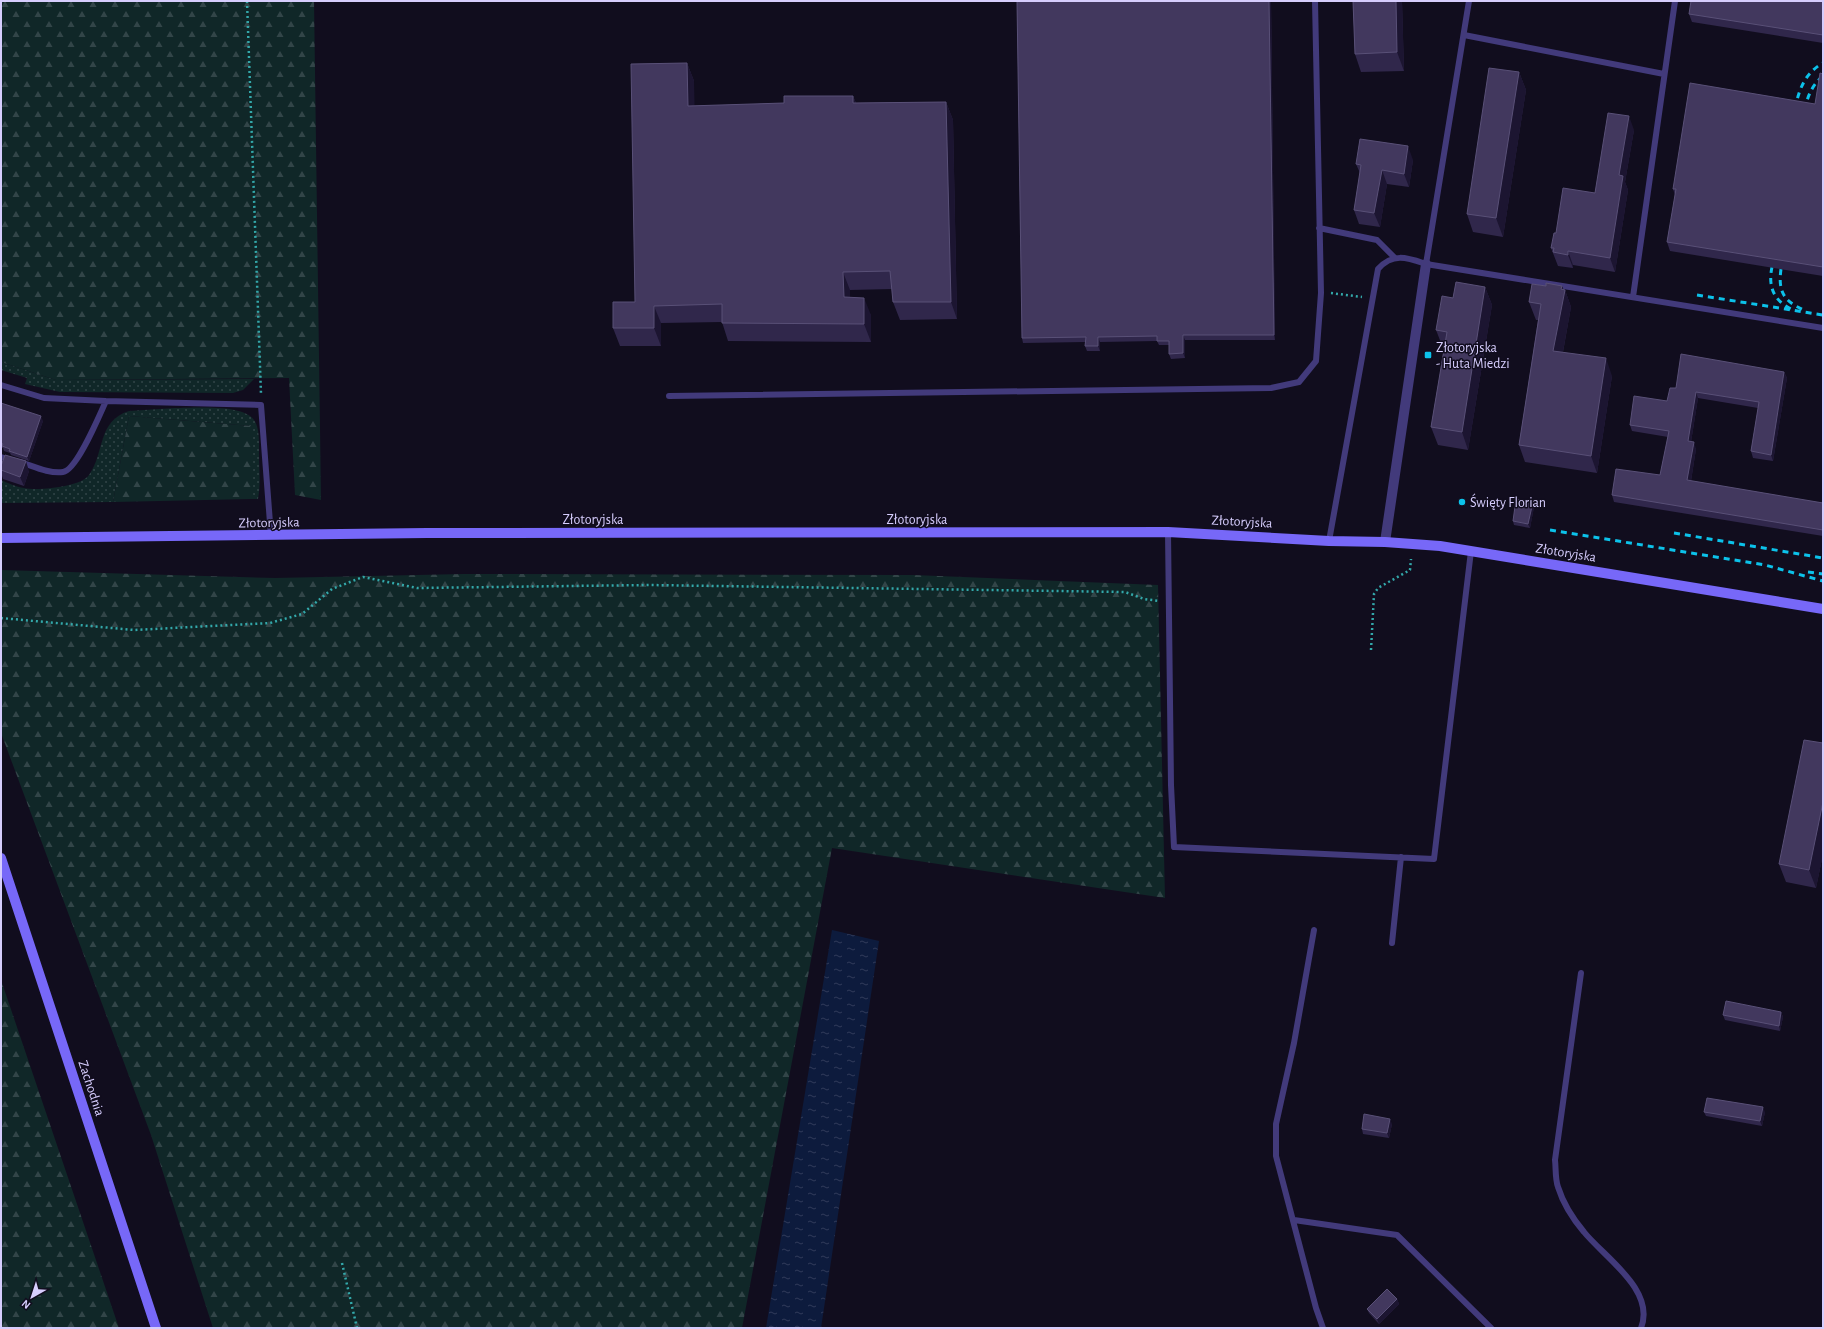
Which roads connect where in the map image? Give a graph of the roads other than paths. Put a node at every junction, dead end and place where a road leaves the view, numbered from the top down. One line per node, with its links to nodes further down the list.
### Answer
1 (1315, 1): 6 (lane)
2 (1470, 1): 4 (lane)
3 (1675, 1): 5 (lane)
4 (1464, 35): 5 (lane); 8 (lane)
5 (1664, 74): 9 (lane)
6 (1319, 228): 7 (lane); 12 (lane)
7 (1395, 258): 8 (lane); 18 (lane)
8 (1426, 264): 9 (lane); 19 (street)
9 (1633, 297): 10 (lane)
10 (1823, 328)
11 (1, 386): 13 (lane)
12 (669, 396)
13 (106, 401): 14 (lane); 16 (lane)
14 (1, 457)
15 (1168, 532): 16 (main road, Złotoryjska); 18 (main road, Złotoryjska); 22 (lane)
16 (272, 536): 17 (main road, Złotoryjska)
17 (3, 539)
18 (1329, 540): 19 (main road, Złotoryjska)
19 (1385, 542): 20 (main road, Złotoryjska)
20 (1471, 551): 21 (main road, Złotoryjska); 22 (lane)
21 (1823, 609)
22 (1401, 857): 25 (lane)
23 (1, 858): 28 (main road, Zachodnia)
24 (1314, 930): 27 (lane)
25 (1392, 943)
26 (1581, 974): 31 (lane)
27 (1294, 1220): 29 (lane); 30 (lane)
28 (156, 1328)
29 (1323, 1328)
30 (1491, 1328)
31 (1641, 1328)

